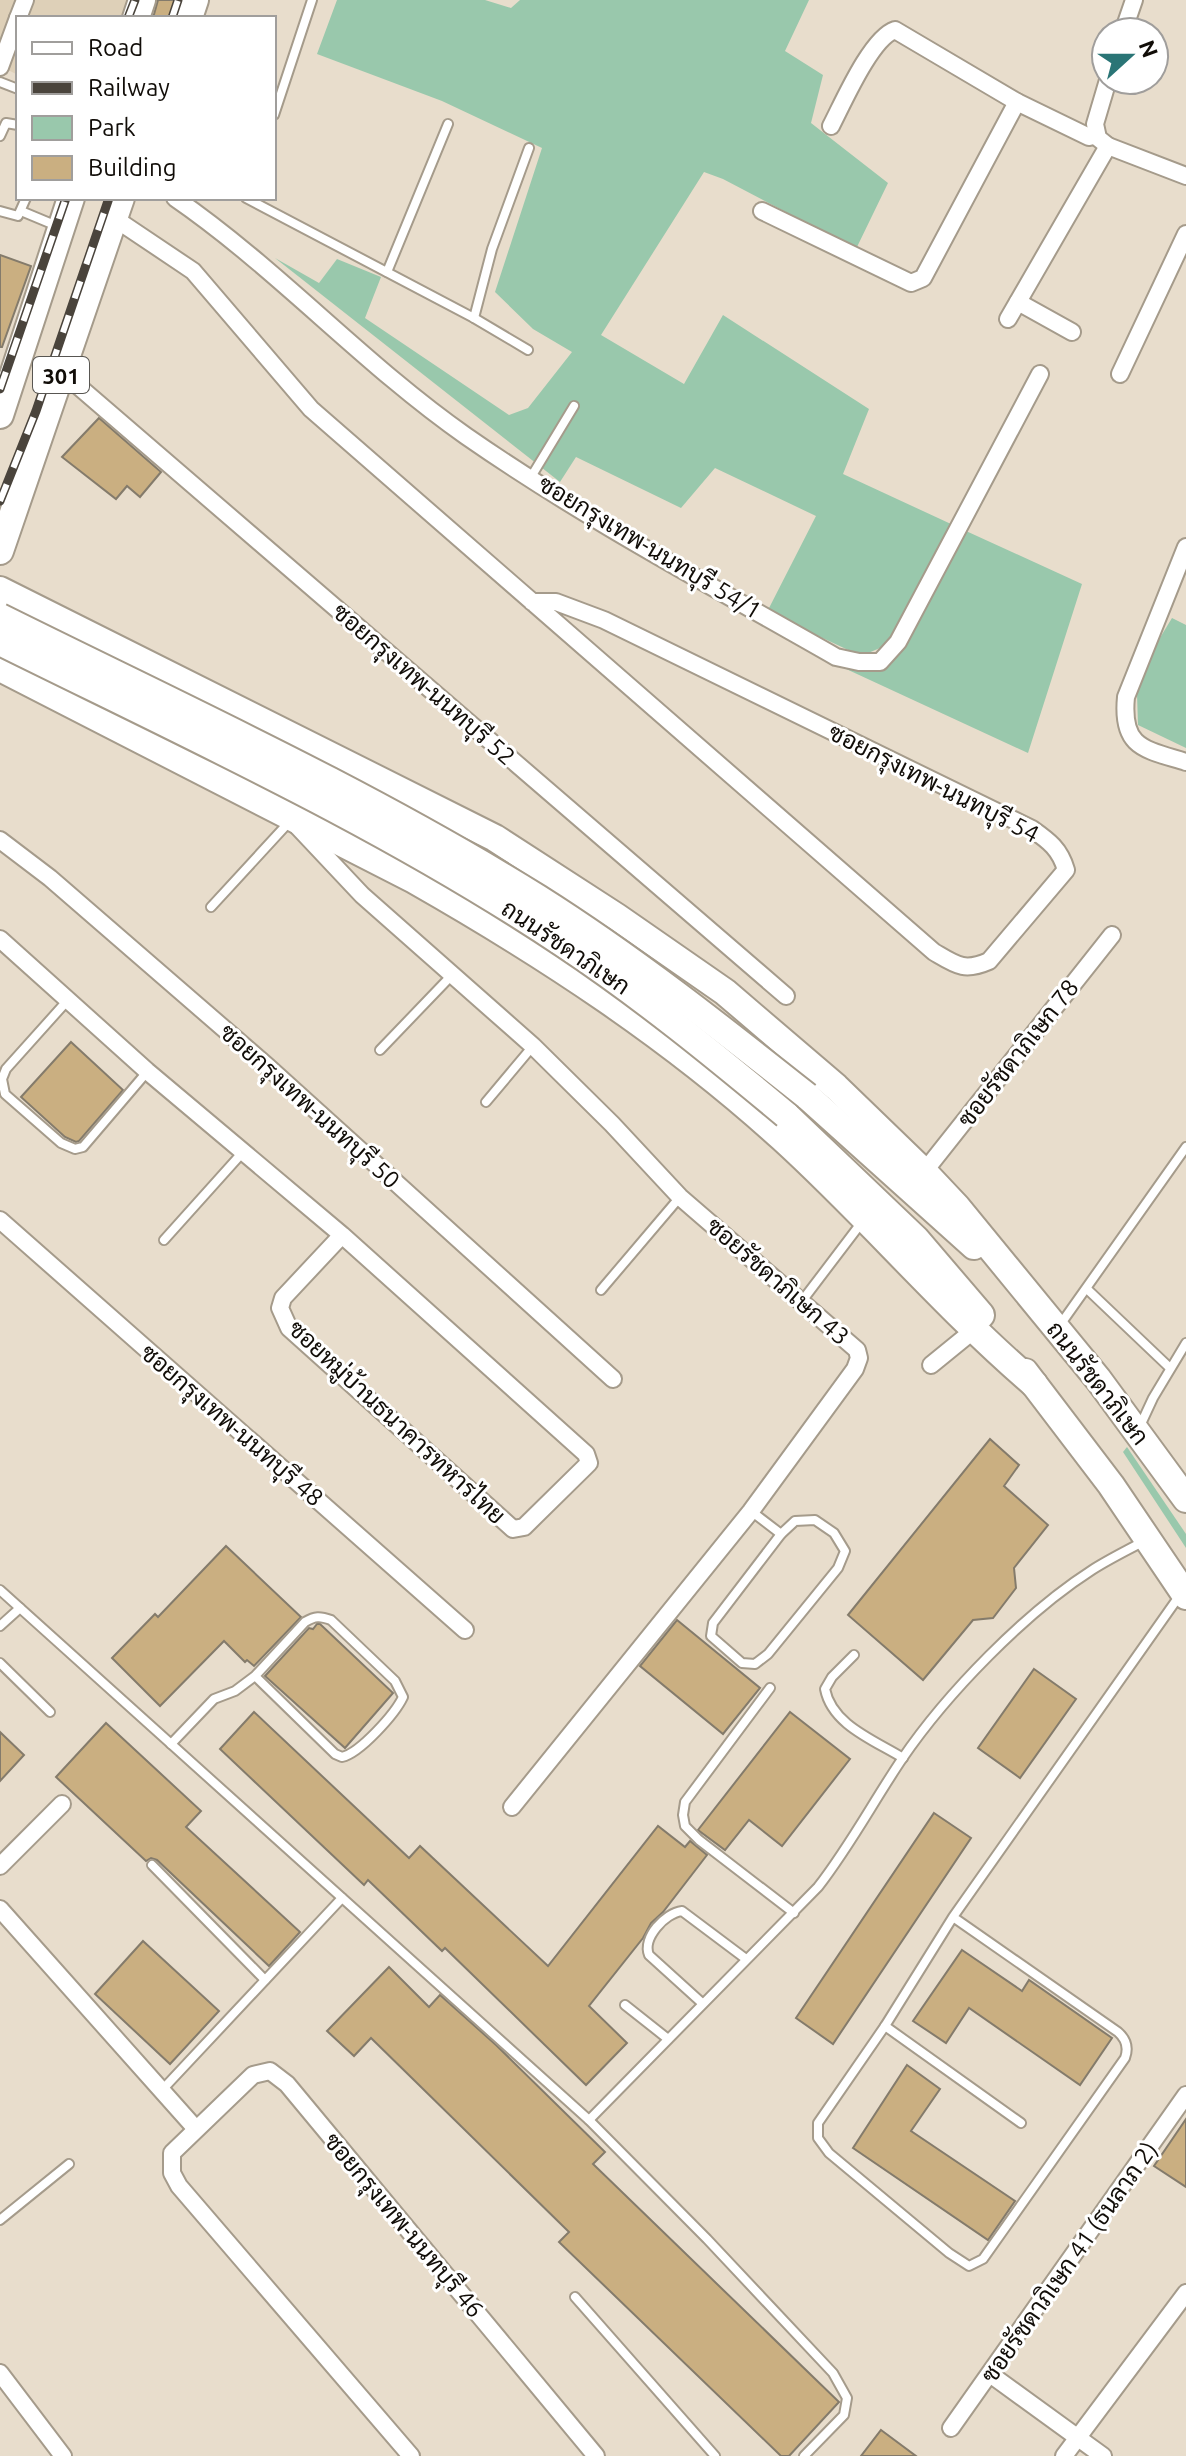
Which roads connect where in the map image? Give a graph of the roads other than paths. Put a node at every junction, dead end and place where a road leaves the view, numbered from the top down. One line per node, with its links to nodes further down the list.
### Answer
1 (312, 0): 6 (lane)
2 (16, 23): 3 (street)
3 (0, 67)
4 (1103, 96): 11 (street)
5 (1017, 102): 9 (street); 11 (street); 21 (street)
6 (276, 109)
7 (448, 124): 24 (lane)
8 (16, 125): 10 (lane)
9 (831, 126)
10 (0, 136)
11 (1102, 140): 13 (street); 25 (street)
12 (529, 148): 26 (lane)
13 (1186, 176)
14 (25, 200): 20 (lane)
15 (70, 200): 22 (main road, 301)
16 (178, 200): 35 (street, ซอยกรุงเทพ-นนทบุรี 54/1)
17 (250, 200): 24 (lane)
18 (117, 208): 32 (main road, 301); 40 (street, ซอยกรุงเทพ-นนทบุรี 54)
19 (0, 211): 20 (lane)
20 (21, 211): 22 (lane)
21 (762, 211)
22 (61, 228): 34 (main road, 301)
23 (1186, 234): 31 (street)
24 (387, 272): 26 (lane)
25 (1018, 302): 27 (street); 28 (street)
26 (474, 318): 29 (lane)
27 (1008, 319)
28 (1072, 332)
29 (528, 350)
30 (1040, 374): 35 (street, ซอยกรุงเทพ-นนทบุรี 54/1)
31 (1120, 374)
32 (61, 376): 37 (main road, 301); 52 (street, ซอยกรุงเทพ-นนทบุรี 52)
33 (574, 406): 35 (lane)
34 (0, 415)
35 (531, 477)
36 (1186, 547): 38 (street)
37 (0, 551)
38 (1182, 569): 45 (street)
39 (0, 590): 44 (main road, ถนนรัชดาภิเษก)
40 (532, 602): 40 (street, ซอยกรุงเทพ-นนทบุรี 54)
41 (0, 617): 66 (main road, ถนนรัชดาภิเษก, bridge)
42 (0, 642): 76 (main road, ถนนรัชดาภิเษก, bridge)
43 (0, 668): 46 (main road, ถนนรัชดาภิเษก)
44 (329, 755): 46 (main road); 60 (main road, ถนนรัชดาภิเษก)
45 (1186, 762)
46 (292, 817): 48 (lane); 51 (street, ซอยรัชดาภิเษก 43); 62 (main road, ถนนรัชดาภิเษก)
47 (0, 840): 75 (street, ซอยกรุงเทพ-นนทบุรี 50)
48 (211, 907)
49 (1112, 935): 60 (street, ซอยรัชดาภิเษก 78)
50 (0, 939): 53 (street, ซอยหมู่บ้านธนาคารทหารไทย)
51 (452, 975): 54 (street, ซอยรัชดาภิเษก 43); 55 (lane)
52 (786, 996)
53 (67, 1001): 56 (street, ซอยหมู่บ้านธนาคารทหารไทย); 56 (lane)
54 (533, 1046): 57 (lane); 61 (street, ซอยรัชดาภิเษก 43)
55 (380, 1050)
56 (147, 1071): 59 (street, ซอยหมู่บ้านธนาคารทหารไทย)
57 (486, 1102)
58 (1186, 1147): 67 (lane)
59 (244, 1151): 64 (street, ซอยหมู่บ้านธนาคารทหารไทย); 65 (lane)
60 (924, 1172): 66 (main road, ถนนรัชดาภิเษก)
61 (680, 1197): 68 (lane); 69 (street, ซอยรัชดาภิเษก 43)
62 (866, 1217): 69 (lane); 71 (main road, ถนนรัชดาภิเษก)
63 (0, 1220): 86 (street, ซอยกรุงเทพ-นนทบุรี 48)
64 (342, 1235): 64 (street, ซอยหมู่บ้านธนาคารทหารไทย)
65 (164, 1240)
66 (1006, 1270): 70 (main road, ถนนรัชดาภิเษก)
67 (1087, 1289): 70 (lane); 74 (lane)
68 (601, 1290)
69 (802, 1301): 79 (street, ซอยรัชดาภิเษก 43)
70 (1057, 1329): 77 (main road, ถนนรัชดาภิเษก)
71 (974, 1330): 73 (street); 76 (main road, ถนนรัชดาภิเษก)
72 (1186, 1343): 74 (lane)
73 (931, 1365)
74 (1170, 1368): 77 (lane)
75 (613, 1379)
76 (1034, 1384): 81 (main road, ถนนรัชดาภิเษก)
77 (1137, 1432): 78 (main road, ถนนรัชดาภิเษก)
78 (1186, 1499)
79 (751, 1511): 80 (lane); 95 (street, ซอยรัชดาภิเษก 43)
80 (781, 1534): 80 (lane)
81 (1148, 1539): 83 (main road, ถนนรัชดาภิเษก); 93 (lane)
82 (0, 1590): 84 (lane)
83 (1184, 1594): 101 (lane)
84 (20, 1608): 85 (lane); 92 (lane)
85 (0, 1626)
86 (465, 1630)
87 (854, 1655): 93 (lane)
88 (0, 1663): 91 (lane)
89 (255, 1676): 89 (lane); 92 (lane)
90 (770, 1688): 100 (lane)
91 (50, 1712)
92 (171, 1744): 98 (lane)
93 (903, 1758): 100 (lane)
94 (62, 1804): 97 (street)
95 (512, 1807)
96 (152, 1865): 103 (lane)
97 (0, 1866)
98 (342, 1898): 103 (lane); 110 (lane)
99 (0, 1909): 108 (street)
100 (794, 1913): 102 (lane)
101 (953, 1917): 106 (lane); 106 (lane)
102 (746, 1959): 104 (lane); 104 (lane)
103 (265, 1980): 108 (lane)
104 (702, 2003): 107 (lane)
105 (625, 2005): 107 (lane)
106 (885, 2026): 111 (lane)
107 (668, 2039): 110 (lane)
108 (163, 2089): 112 (street)
109 (1186, 2095): 118 (street, ซอยรัชดาภิเษก 41 (ธนลาภ 2))
110 (589, 2120): 125 (lane)
111 (1021, 2123)
112 (196, 2129): 122 (street, ซอยกรุงเทพ-นนทบุรี 46); 123 (street, ซอยกรุงเทพ-นนทบุรี 46)
113 (69, 2164): 114 (lane)
114 (0, 2220)
115 (1186, 2293): 120 (street)
116 (575, 2297): 124 (lane)
117 (0, 2373): 121 (street)
118 (990, 2374): 119 (street, ซอยรัชดาภิเษก 41 (ธนลาภ 2)); 120 (street)
119 (951, 2428)
120 (1076, 2436): 126 (street); 127 (street)
121 (63, 2456)
122 (411, 2456)
123 (596, 2456)
124 (715, 2456)
125 (804, 2456)
126 (1064, 2456)
127 (1103, 2456)

